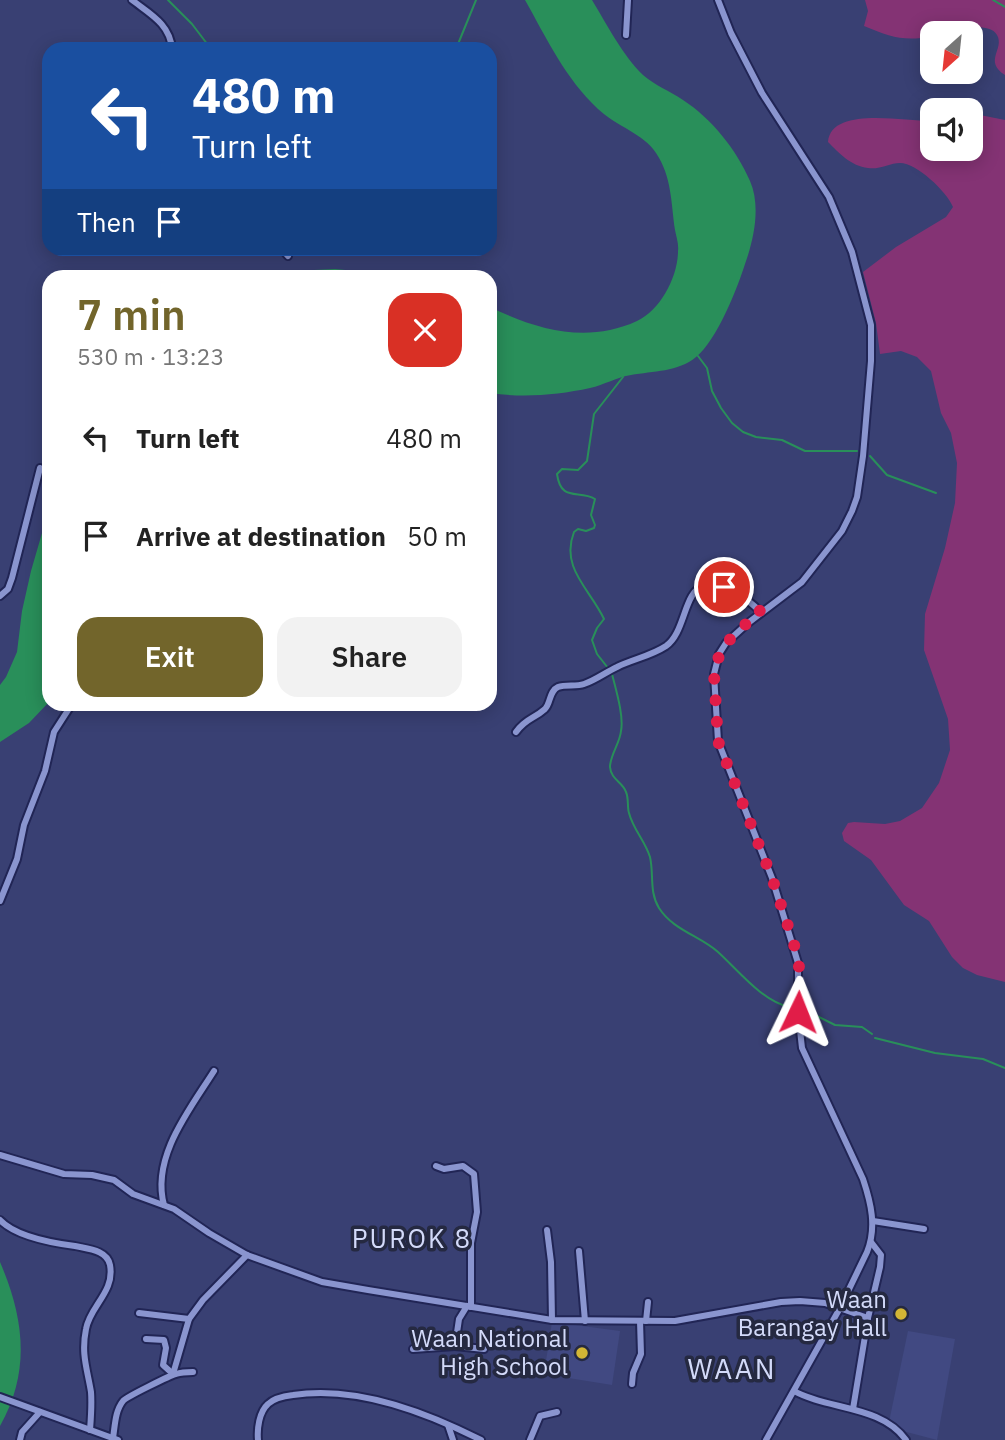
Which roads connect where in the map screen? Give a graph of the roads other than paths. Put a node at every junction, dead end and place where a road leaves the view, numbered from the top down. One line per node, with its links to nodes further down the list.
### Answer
1 (132, 0): 5 (street)
2 (628, 0): 4 (street)
3 (718, 0): 8 (street)
4 (626, 35)
5 (171, 42)
6 (40, 468): 7 (street)
7 (0, 596)
8 (761, 612): 10 (street); 17 (street)
9 (68, 711): 11 (street)
10 (516, 732)
11 (0, 901)
12 (214, 1071): 15 (street)
13 (0, 1155): 15 (street)
14 (436, 1166): 24 (street)
15 (164, 1205): 22 (street)
16 (0, 1220): 45 (street)
17 (873, 1221): 18 (street); 20 (street)
18 (924, 1229)
19 (547, 1230): 29 (street)
20 (871, 1242): 25 (street); 27 (street)
21 (579, 1251): 30 (street)
22 (247, 1255): 24 (street); 28 (street)
23 (648, 1301): 31 (street)
24 (469, 1307): 29 (street); 33 (street)
25 (839, 1308): 27 (street); 31 (street); 39 (street)
26 (139, 1313): 28 (street)
27 (868, 1318): 41 (street)
28 (189, 1319): 37 (street)
29 (552, 1320): 30 (street)
30 (585, 1321): 31 (street)
31 (643, 1321): 38 (street)
32 (146, 1339): 37 (street)
33 (455, 1346): 34 (street); 35 (street)
34 (413, 1349)
35 (484, 1349)
36 (193, 1371): 37 (street)
37 (173, 1374): 46 (street)
38 (632, 1384)
39 (794, 1391): 41 (street); 52 (street)
40 (0, 1397): 42 (street)
41 (853, 1409): 53 (street)
42 (40, 1412): 45 (street); 47 (street)
43 (556, 1412): 51 (street)
44 (448, 1425): 48 (street); 49 (street); 50 (street)
45 (90, 1430): 46 (street)
46 (116, 1439)
47 (20, 1440)
48 (258, 1440)
49 (453, 1440)
50 (481, 1440)
51 (530, 1440)
52 (766, 1440)
53 (906, 1440)

